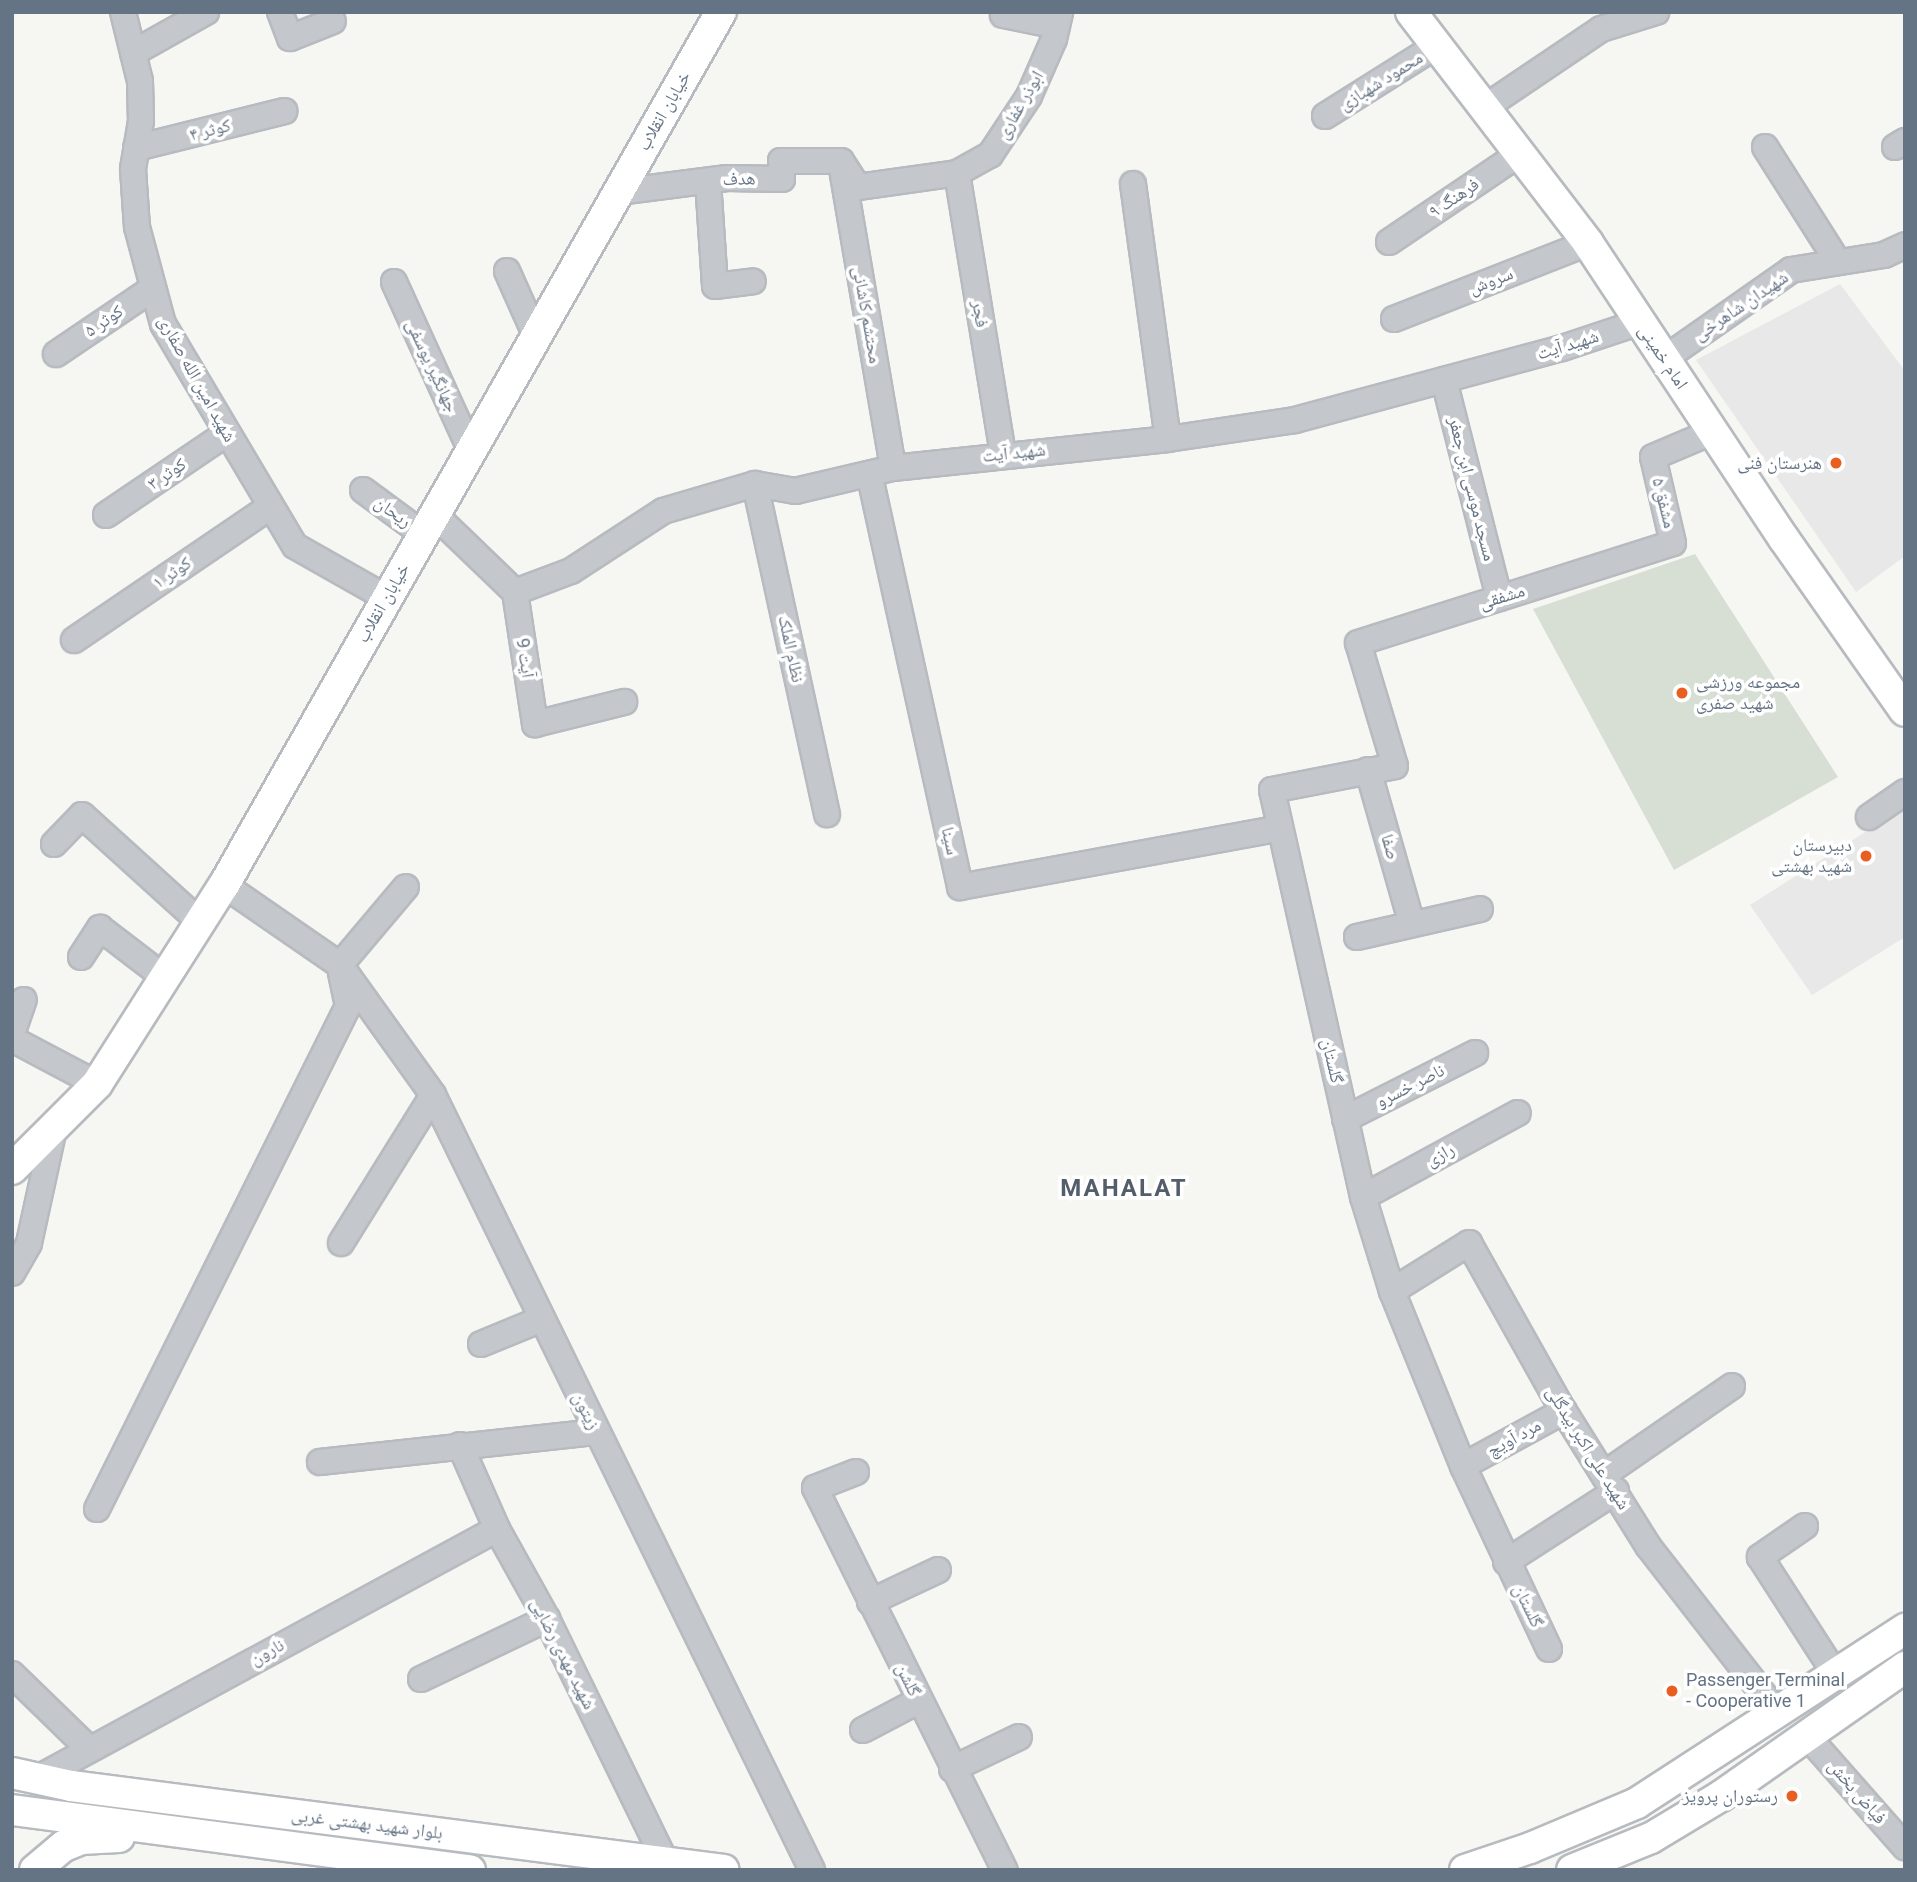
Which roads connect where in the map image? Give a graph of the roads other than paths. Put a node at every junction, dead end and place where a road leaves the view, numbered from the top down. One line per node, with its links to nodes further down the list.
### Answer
1 (123, 12): 11 (street, شهید امین الله صفاری)
2 (206, 12): 11 (street)
3 (280, 12): 9 (street)
4 (721, 12): 22 (main road, خیابان انقلاب)
5 (1410, 12): 10 (main road, امام خمینی)
6 (1656, 12): 12 (street)
7 (1003, 15): 8 (street)
8 (1059, 19): 19 (street, ابوذر غفاری)
9 (333, 21)
10 (1436, 46): 12 (main road, امام خمینی); 14 (street, محمود شهبازی)
11 (133, 53): 16 (street, شهید امین الله صفاری)
12 (1484, 107): 17 (main road, امام خمینی)
13 (284, 111): 16 (street, کوثر ۴)
14 (1325, 116)
15 (1765, 146): 26 (street)
16 (136, 148): 30 (street, شهید امین الله صفاری)
17 (1519, 154): 23 (street, فرهنگ ۹); 24 (main road, امام خمینی)
18 (841, 161): 19 (street, ابوذر غفاری); 20 (street, هدف); 42 (street, محتشم کاشانی)
19 (957, 173): 41 (street, فجر)
20 (708, 181): 22 (street, هدف); 28 (street)
21 (1133, 184): 39 (street)
22 (618, 192): 33 (main road, خیابان انقلاب)
23 (1389, 242)
24 (1587, 243): 31 (street, سروش); 32 (main road, امام خمینی)
25 (1905, 245): 26 (street, شهیدان شاهرخی)
26 (1838, 262): 35 (street, شهیدان شاهرخی)
27 (507, 271): 33 (street)
28 (753, 281)
29 (394, 282): 40 (street, جهانگیر یوسفی)
30 (152, 289): 34 (street, کوثر ۵); 38 (street, شهید امین الله صفاری)
31 (1394, 319)
32 (1640, 322): 35 (main road, امام خمینی); 36 (street, شهید آیت)
33 (536, 336): 40 (main road, خیابان انقلاب)
34 (56, 354)
35 (1664, 359): 37 (main road, امام خمینی)
36 (1444, 380): 39 (street, شهید آیت); 51 (street, مسجد موسی ابن جعفر)
37 (1712, 432): 48 (street, مشفق ۵); 55 (main road, امام خمینی)
38 (228, 433): 45 (street, شهید امین الله صفاری); 46 (street, کوثر ۳)
39 (1168, 439): 41 (street, شهید آیت)
40 (471, 451): 47 (main road, خیابان انقلاب)
41 (1003, 454): 42 (street, شهید آیت)
42 (882, 472): 43 (street, شهید آیت); 60 (street, سینا)
43 (755, 484): 49 (street, شهید آیت); 58 (street, نظام الملک)
44 (363, 490): 47 (street, ریحان)
45 (270, 507): 50 (street, شهید امین الله صفاری); 52 (street, کوثر ۱)
46 (106, 514)
47 (429, 524): 49 (street); 50 (main road, خیابان انقلاب)
48 (1647, 553): 51 (street, مشفقی)
49 (515, 592): 54 (street, آیت 9)
50 (387, 598): 62 (main road, خیابان انقلاب)
51 (1499, 598): 53 (street, مشفقی)
52 (74, 640)
53 (1358, 643): 56 (street, گلستان)
54 (624, 702)
55 (1905, 711)
56 (1368, 769): 60 (street, گلستان); 66 (street, صفا)
57 (1905, 792): 59 (street)
58 (827, 814)
59 (1869, 817)
60 (1280, 828): 78 (street, گلستان)
61 (54, 844): 65 (street)
62 (224, 885): 65 (main road, خیابان انقلاب); 69 (street, زیتون)
63 (406, 887): 69 (street)
64 (1480, 909): 66 (street)
65 (199, 921): 70 (main road, خیابان انقلاب)
66 (1412, 924): 67 (street)
67 (1357, 937)
68 (81, 957): 70 (street)
69 (340, 965): 76 (street, زیتون); 95 (street)
70 (164, 977): 75 (main road, خیابان انقلاب)
71 (24, 1000): 72 (street)
72 (12, 1034)
73 (12, 1040): 75 (street)
74 (1475, 1053): 78 (street, ناصر خسرو)
75 (97, 1084): 79 (main road, خیابان انقلاب)
76 (433, 1095): 82 (street); 85 (street, زیتون)
77 (1518, 1113): 81 (street, رازی)
78 (1345, 1119): 81 (street, گلستان)
79 (54, 1128): 80 (main road, خیابان انقلاب); 83 (street)
80 (12, 1169)
81 (1363, 1197): 84 (street, گلستان)
82 (341, 1243)
83 (12, 1273)
84 (1392, 1291): 88 (street, شهید علی اکبر بیدگلی); 92 (street, گلستان)
85 (542, 1319): 86 (street); 89 (street, زیتون)
86 (481, 1344)
87 (1732, 1386): 94 (street)
88 (1564, 1411): 92 (street, مرد آویچ); 94 (street, شهید علی اکبر بیدگلی)
89 (596, 1432): 90 (street); 123 (street, زیتون)
90 (460, 1446): 91 (street); 97 (street, شهید مهدی رضایی)
91 (320, 1462)
92 (1463, 1466): 98 (street, گلستان)
93 (856, 1472): 100 (street, گلشن)
94 (1611, 1482): 98 (street); 109 (street, شهید علی اکبر بیدگلی)
95 (97, 1509)
96 (1805, 1526): 106 (street)
97 (497, 1529): 101 (street, شهید مهدی رضایی); 113 (street, نارون)
98 (1506, 1562): 103 (street, گلستان)
99 (938, 1570): 100 (street)
100 (870, 1602): 108 (street, گلشن)
101 (547, 1619): 107 (street); 119 (street, شهید مهدی رضایی)
102 (1905, 1629): 106 (main road)
103 (1549, 1649)
104 (1905, 1667): 112 (main road)
105 (12, 1674): 113 (street)
106 (1836, 1675): 109 (main road)
107 (421, 1679)
108 (918, 1701): 110 (street); 114 (street, گلشن)
109 (1779, 1714): 125 (main road)
110 (863, 1730)
111 (1019, 1737): 114 (street)
112 (1808, 1737): 118 (street, فیاض بخش); 126 (main road)
113 (88, 1748): 115 (street, نارون)
114 (952, 1769): 124 (street, گلشن)
115 (25, 1775): 119 (main road, بلوار شهید بهشتی غربی)
116 (12, 1810): 117 (main road, بلوار شهید بهشتی غربی)
117 (202, 1836): 120 (main road); 121 (main road, بلوار شهید بهشتی غربی)
118 (1905, 1847)
119 (666, 1863): 122 (main road, بلوار شهید بهشتی غربی)
120 (35, 1870)
121 (470, 1870)
122 (724, 1870)
123 (812, 1870)
124 (1005, 1870)
125 (1465, 1870)
126 (1572, 1870)

